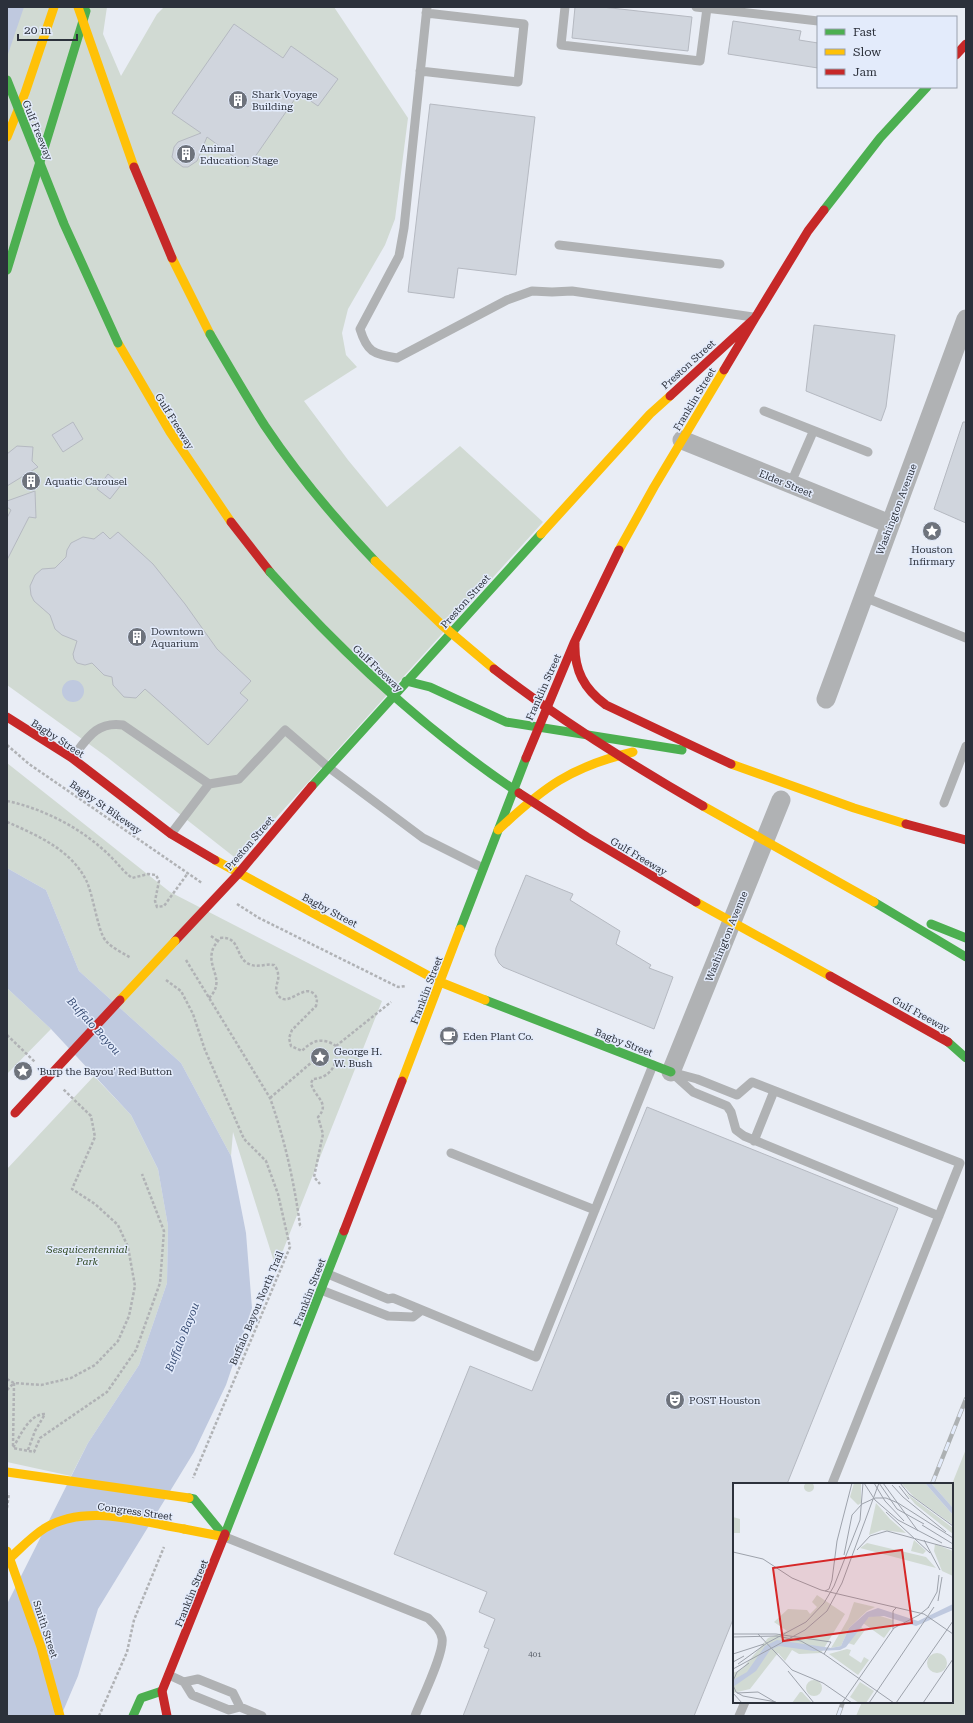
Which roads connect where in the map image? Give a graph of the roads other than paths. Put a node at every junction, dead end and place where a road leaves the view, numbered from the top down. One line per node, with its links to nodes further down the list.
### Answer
1 (54, 7): 15 (main road)
2 (78, 7): 47 (main road, bridge)
3 (87, 7): 18 (main road, bridge)
4 (565, 7): 6 (lane)
5 (696, 7): 6 (lane)
6 (707, 8): 8 (lane)
7 (427, 10): 12 (lane); 12 (lane)
8 (749, 10): 9 (lane)
9 (817, 21)
10 (966, 44): 11 (main road)
11 (957, 54)
12 (420, 71): 19 (lane)
13 (7, 80): 51 (main road, Gulf Freeway, bridge)
14 (926, 88): 19 (main road, Preston Street)
15 (7, 137)
16 (559, 245): 17 (lane)
17 (720, 264)
18 (7, 270)
19 (756, 318): 23 (main road, Franklin Street); 30 (main road, Preston Street)
20 (966, 319): 26 (street, Washington Avenue)
21 (764, 411): 22 (lane)
22 (813, 432): 24 (lane); 25 (lane)
23 (682, 440): 25 (street, Elder Street); 29 (main road, Franklin Street)
24 (868, 452)
25 (790, 485): 26 (street, Elder Street)
26 (890, 524): 27 (street, Washington Avenue)
27 (864, 597): 28 (lane); 31 (street, Washington Avenue)
28 (966, 638)
29 (575, 643): 33 (main road, Franklin Street); 37 (main road)
30 (406, 682): 33 (main road); 38 (main road, Preston Street)
31 (826, 699)
32 (7, 717): 36 (main road, Bagby Street)
33 (538, 726): 35 (main road); 42 (main road, Franklin Street)
34 (966, 746): 41 (lane)
35 (681, 750): 37 (main road); 42 (main road)
36 (72, 758): 39 (lane); 43 (main road, Bagby Street)
37 (718, 759): 44 (main road)
38 (328, 767): 39 (lane); 45 (lane); 46 (main road, Preston Street)
39 (209, 784): 43 (lane)
40 (781, 800): 55 (street, Washington Avenue)
41 (944, 803)
42 (498, 830): 45 (main road, Franklin Street)
43 (171, 834): 46 (main road, Bagby Street)
44 (966, 840)
45 (484, 868): 50 (main road, Franklin Street)
46 (238, 874): 50 (main road, Bagby Street); 57 (main road, Preston Street, bridge)
47 (874, 902): 48 (main road); 49 (main road)
48 (966, 938)
49 (966, 957)
50 (440, 982): 54 (main road, Bagby Street); 62 (main road, Franklin Street)
51 (948, 1042): 52 (main road, Gulf Freeway); 53 (main road)
52 (966, 1052)
53 (966, 1058)
54 (653, 1065): 55 (main road, Bagby Street); 60 (lane)
55 (671, 1072): 56 (lane); 58 (lane)
56 (774, 1091): 58 (lane); 61 (lane)
57 (7, 1122)
58 (754, 1141): 61 (lane)
59 (451, 1153): 60 (lane)
60 (595, 1210): 64 (lane)
61 (939, 1216): 66 (lane)
62 (328, 1274): 63 (main road, Franklin Street); 64 (lane)
63 (321, 1290): 64 (lane); 67 (main road, Franklin Street)
64 (422, 1310)
65 (7, 1472): 67 (main road, bridge)
66 (832, 1483)
67 (225, 1537): 68 (main road, Congress Street, bridge); 69 (main road, Franklin Street); 78 (lane)
68 (8, 1556): 74 (main road, Smith Street)
69 (169, 1675): 70 (lane); 71 (main road, Franklin Street)
70 (184, 1682): 73 (lane); 73 (lane)
71 (162, 1691): 75 (main road); 76 (main road)
72 (745, 1703): 79 (lane)
73 (240, 1707): 77 (lane)
74 (60, 1716)
75 (134, 1716)
76 (167, 1716)
77 (262, 1716)
78 (415, 1716)
79 (739, 1716)

